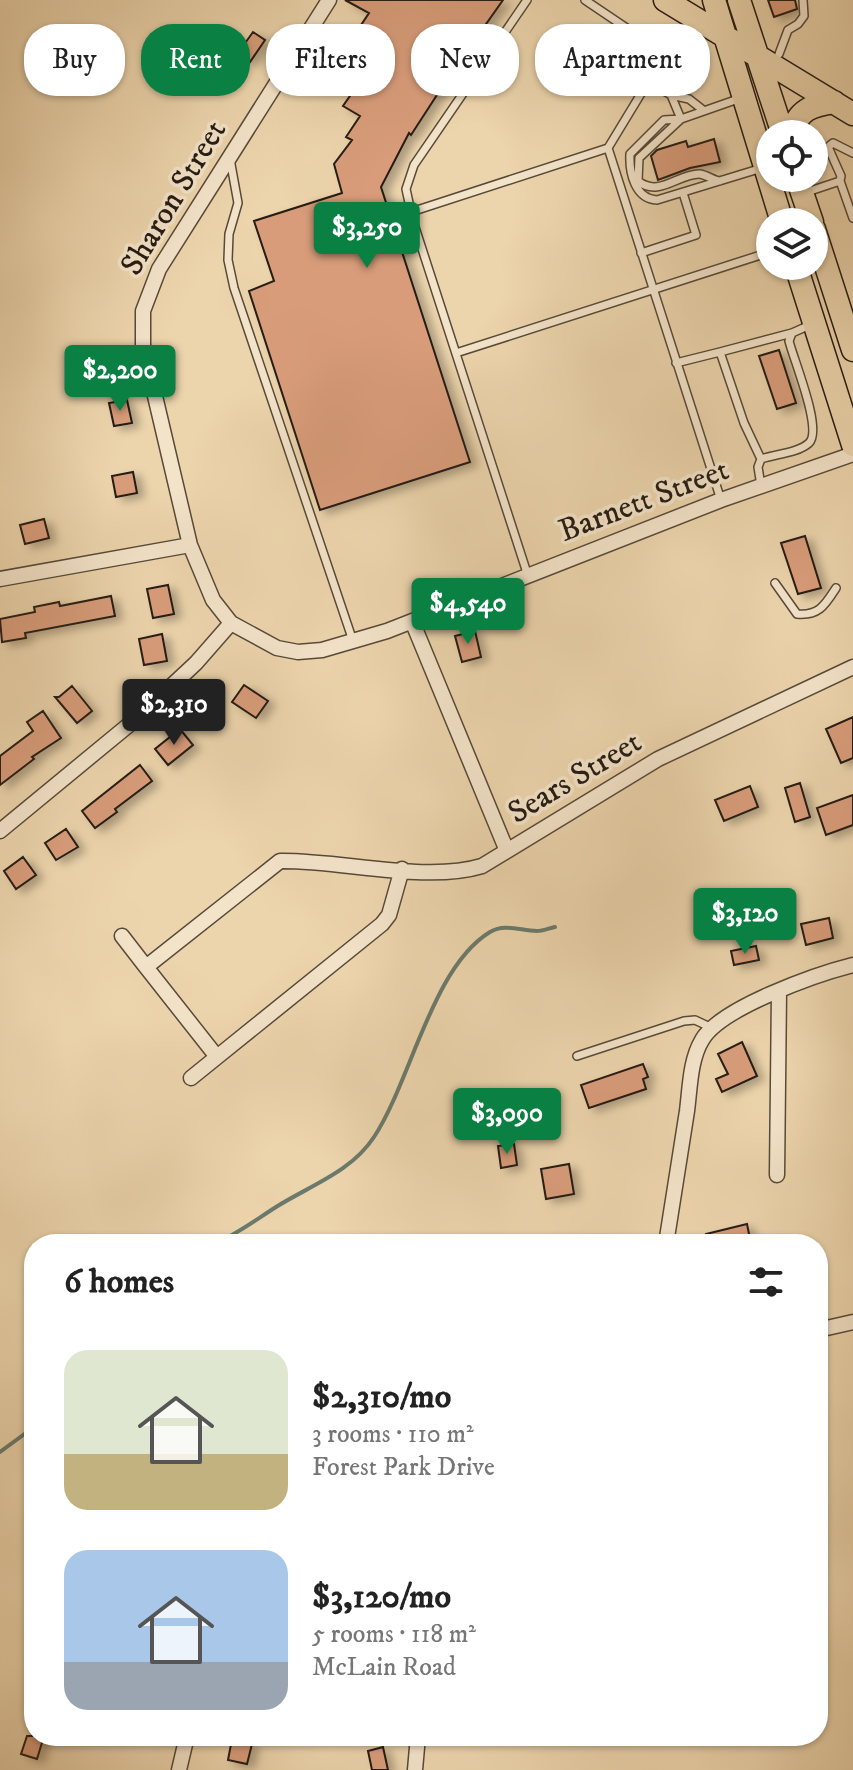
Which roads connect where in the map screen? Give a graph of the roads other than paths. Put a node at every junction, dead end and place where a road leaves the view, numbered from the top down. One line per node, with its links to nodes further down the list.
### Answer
1 (329, 0): 24 (street, Sharon Street)
2 (527, 0): 30 (lane)
3 (585, 0): 9 (lane)
4 (665, 0): 10 (main road)
5 (694, 0): 8 (main road)
6 (739, 0): 11 (main road)
7 (803, 0): 11 (lane)
8 (716, 8): 10 (main road); 11 (main road)
9 (621, 24)
10 (725, 37): 11 (main road); 15 (main road)
11 (763, 49): 16 (main road); 19 (main road)
12 (640, 96): 22 (lane)
13 (671, 96): 18 (lane)
14 (676, 96): 17 (lane)
15 (743, 98): 17 (lane); 21 (main road)
16 (847, 105): 20 (main road)
17 (703, 110): 18 (lane)
18 (681, 119): 27 (lane); 29 (lane)
19 (780, 120)
20 (797, 120)
21 (756, 139)
22 (608, 148): 30 (lane); 32 (lane)
23 (853, 153): 26 (lane)
24 (230, 159): 49 (street, Sharon Street); 56 (lane)
25 (756, 170): 27 (lane)
26 (840, 181): 28 (lane); 31 (lane)
27 (721, 182): 29 (lane)
28 (828, 182)
29 (683, 193): 32 (lane)
30 (411, 212): 42 (lane)
31 (853, 218)
32 (641, 253): 36 (lane)
33 (756, 257): 36 (lane)
34 (828, 268): 38 (main road)
35 (800, 280): 37 (main road)
36 (653, 291): 42 (lane); 43 (lane)
37 (814, 323): 39 (lane); 44 (main road)
38 (849, 326): 40 (main road)
39 (792, 333): 41 (lane); 46 (lane)
40 (853, 350)
41 (720, 352): 43 (lane); 46 (lane)
42 (456, 353): 50 (lane)
43 (676, 363): 48 (lane)
44 (853, 445)
45 (853, 454): 47 (street, Barnett Street)
46 (761, 459): 47 (lane)
47 (761, 486): 48 (street, Barnett Street)
48 (721, 500): 50 (street, Barnett Street)
49 (190, 545): 51 (street); 55 (street, Sharon Street)
50 (528, 576): 54 (street, Barnett Street)
51 (0, 579)
52 (775, 583): 53 (lane)
53 (836, 588)
54 (412, 621): 56 (street, Barnett Street); 59 (street, Sears Street)
55 (231, 623): 56 (street, Barnett Street); 58 (street)
56 (353, 641)
57 (853, 667): 59 (street, Sears Street)
58 (0, 831)
59 (507, 851): 60 (street)
60 (402, 869): 63 (street); 67 (street)
61 (122, 936): 63 (street)
62 (853, 965): 64 (street)
63 (146, 967): 67 (street)
64 (779, 991): 65 (street); 69 (street)
65 (712, 1028): 66 (lane); 70 (street)
66 (577, 1056)
67 (217, 1057): 68 (street)
68 (191, 1078)
69 (777, 1175)
70 (668, 1234)
71 (853, 1322): 72 (street)
72 (828, 1328)
73 (185, 1746): 75 (street)
74 (417, 1746): 76 (street)
75 (179, 1770)
76 (415, 1770)

